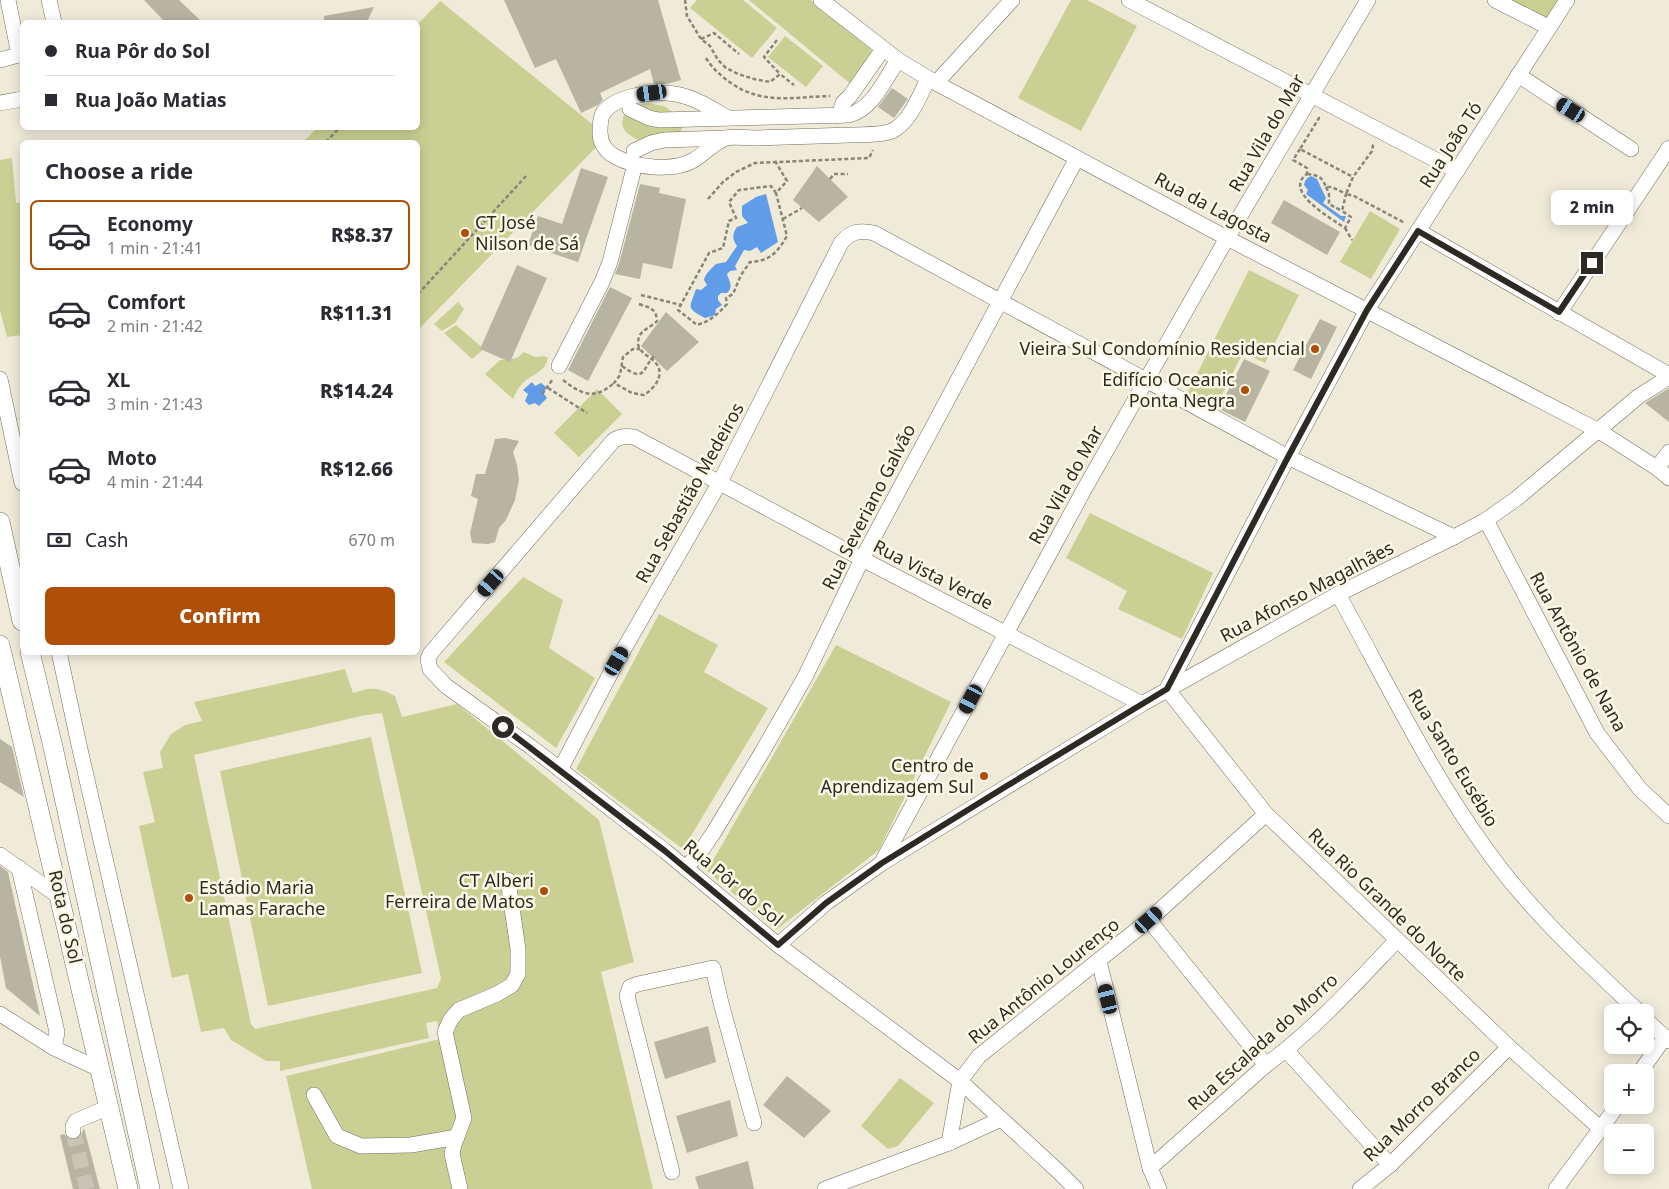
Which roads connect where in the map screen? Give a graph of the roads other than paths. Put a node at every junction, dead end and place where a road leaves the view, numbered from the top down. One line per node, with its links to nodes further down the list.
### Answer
1 (8, 0): 12 (street)
2 (49, 0): 9 (street)
3 (821, 0): 11 (street, Rua da Lagosta)
4 (1012, 0): 17 (street)
5 (1129, 0): 18 (street)
6 (1368, 0): 18 (street, Rua Vila do Mar)
7 (1495, 0): 10 (street)
8 (1567, 0): 10 (street, Rua João Tó)
9 (54, 20)
10 (1548, 27): 16 (street, Rua João Tó)
11 (883, 49): 15 (street, Rua da Lagosta); 22 (street)
12 (20, 50)
13 (20, 54): 14 (street)
14 (0, 60)
15 (898, 60): 17 (street, Rua da Lagosta); 22 (street)
16 (1518, 75): 25 (street); 29 (street, Rua João Tó)
17 (932, 81): 24 (street); 28 (street, Rua da Lagosta)
18 (1311, 95): 29 (street); 31 (street, Rua Vila do Mar)
19 (20, 99): 20 (street)
20 (0, 103)
21 (630, 109): 23 (street)
22 (839, 116): 23 (street)
23 (728, 118): 27 (street)
24 (726, 138): 27 (street); 27 (street)
25 (1631, 148)
26 (1669, 148): 34 (street)
27 (635, 158): 35 (street)
28 (1077, 158): 31 (street, Rua da Lagosta); 32 (street, Rua Severiano Galvão)
29 (1456, 171): 30 (street, Rua João Tó)
30 (1411, 227): 33 (street, Rua João Tó); 34 (street)
31 (1227, 238): 33 (street, Rua da Lagosta); 38 (street, Rua Vila do Mar)
32 (999, 301): 38 (street); 45 (street, Rua Sebastião Medeiros); 49 (street, Rua Severiano Galvão)
33 (1367, 310): 39 (street, Rua da Lagosta); 41 (street, Rua João Tó)
34 (1559, 312): 36 (street)
35 (559, 372)
36 (1669, 376): 39 (street, Rua Afonso Magalhães)
37 (0, 379): 43 (street)
38 (1146, 380): 41 (street); 52 (street, Rua Vila do Mar)
39 (1599, 431): 42 (street, Rua da Lagosta); 46 (street, Rua Afonso Magalhães)
40 (1669, 452): 42 (street)
41 (1288, 457): 48 (street); 57 (street, Rua João Tó)
42 (1657, 468): 44 (street, Rua da Lagosta)
43 (20, 474)
44 (1669, 478)
45 (720, 482): 49 (street, Rua Vista Verde); 56 (street, Rua Vista Verde); 59 (street, Rua Sebastião Medeiros)
46 (1486, 520): 48 (street, Rua Afonso Magalhães); 61 (street, Rua Antônio de Nana)
47 (0, 522): 51 (main road)
48 (1454, 537): 50 (street, Rua Afonso Magalhães)
49 (862, 559): 52 (street, Rua Vista Verde); 65 (street, Rua Severiano Galvão)
50 (1338, 594): 57 (street, Rua Afonso Magalhães); 72 (street, Rua Santo Eusébio)
51 (20, 612)
52 (1006, 634): 58 (street, Rua Vista Verde); 63 (street, Rua Vila do Mar)
53 (0, 646): 67 (main road, Rota do Sol)
54 (31, 655): 96 (main road, Rota do Sol)
55 (60, 655): 97 (street)
56 (430, 669): 59 (street, Rua Pôr do Sol)
57 (1167, 689): 58 (street, Rua Afonso Magalhães); 60 (street, Rua Rio Grande do Norte)
58 (1142, 704): 63 (street, Rua Afonso Magalhães)
59 (560, 770): 65 (street, Rua Pôr do Sol)
60 (1266, 814): 68 (street, Rua Antônio Lourenço); 69 (street, Rua Rio Grande do Norte)
61 (1669, 816)
62 (0, 855): 64 (street)
63 (882, 863): 70 (street, Rua Afonso Magalhães)
64 (19, 868): 67 (street); 77 (street)
65 (685, 868): 70 (street, Rua Pôr do Sol)
66 (508, 880): 90 (street)
67 (60, 897): 81 (main road, Rota do Sol)
68 (1149, 920): 71 (street, Rua Antônio Lourenço); 80 (street)
69 (1397, 940): 76 (street, Rua Rio Grande do Norte); 78 (street, Rua Escalada do Morro)
70 (778, 945): 82 (street, Rua Pôr do Sol)
71 (1099, 961): 82 (street, Rua Antônio Lourenço); 93 (street)
72 (1630, 1004)
73 (0, 1014): 77 (street)
74 (1654, 1027): 75 (street)
75 (1667, 1039): 79 (street)
76 (1509, 1047): 88 (street, Rua Rio Grande do Norte); 92 (street, Rua Morro Branco)
77 (54, 1048): 81 (street)
78 (1286, 1050): 80 (street, Rua Escalada do Morro); 92 (street)
79 (1647, 1064)
80 (1266, 1065): 93 (street, Rua Escalada do Morro)
81 (99, 1069): 84 (main road, Rota do Sol)
82 (960, 1081): 86 (street, Rua Pôr do Sol); 91 (street)
83 (314, 1095): 90 (street)
84 (109, 1107): 89 (street); 95 (main road, Rota do Sol)
85 (1612, 1114): 88 (street)
86 (1001, 1119): 91 (street); 100 (street, Rua Pôr do Sol)
87 (754, 1123): 94 (street)
88 (1601, 1129): 103 (street)
89 (73, 1131)
90 (457, 1136): 98 (street)
91 (949, 1143): 99 (street)
92 (1390, 1164): 102 (street, Rua Morro Branco)
93 (1150, 1168): 101 (street)
94 (672, 1172)
95 (128, 1189)
96 (150, 1189)
97 (181, 1189)
98 (460, 1189)
99 (825, 1189)
100 (1076, 1189)
101 (1159, 1189)
102 (1360, 1189)
103 (1556, 1189)

